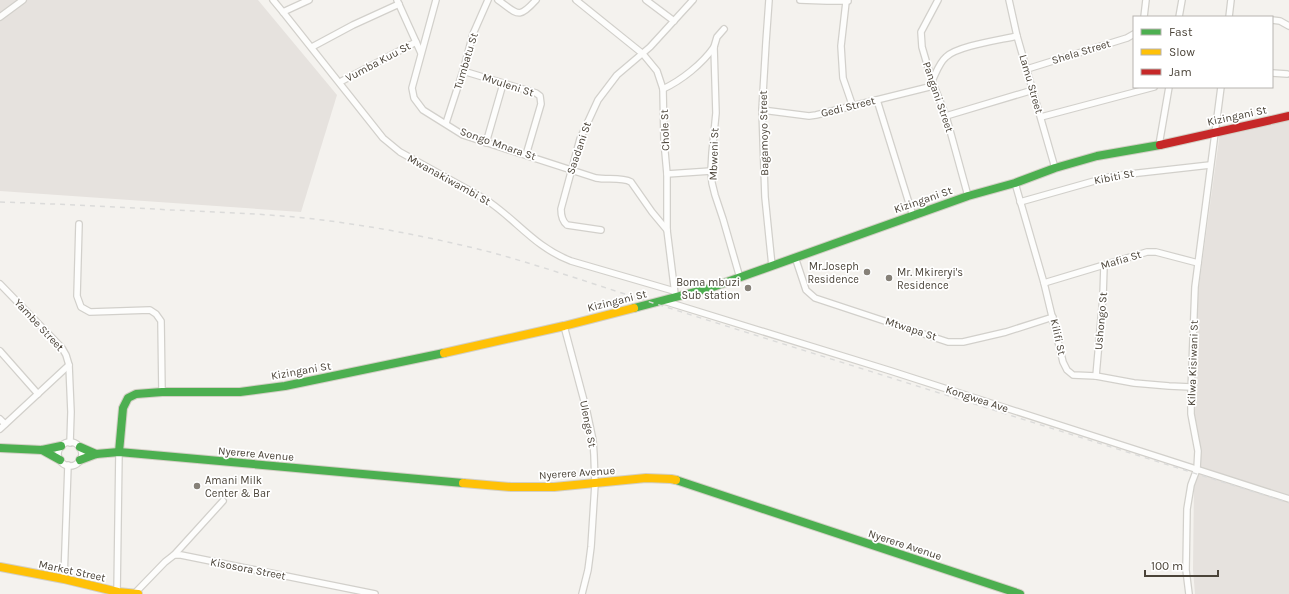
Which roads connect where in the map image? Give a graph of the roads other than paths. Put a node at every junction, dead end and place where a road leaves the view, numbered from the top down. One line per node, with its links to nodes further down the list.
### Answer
1 (23, 0): 24 (street)
2 (273, 0): 20 (street, Mwanakiwambi St)
3 (309, 0): 20 (street)
4 (436, 0): 34 (street, Songo Mnara St)
5 (488, 0): 37 (street, Tumbatu St)
6 (498, 0): 7 (street)
7 (536, 0)
8 (576, 0): 35 (street, Chole St)
9 (646, 0): 26 (street)
10 (693, 0): 26 (street, Saadani St)
11 (769, 0): 50 (street, Bagamoyo Street)
12 (800, 0): 18 (street)
13 (938, 0): 42 (street, Pangani Street)
14 (1008, 0): 30 (street, Lamu Street)
15 (1146, 0): 21 (street)
16 (1182, 0): 22 (street)
17 (1231, 0): 23 (street)
18 (848, 1): 49 (street)
19 (398, 2): 31 (street); 32 (street)
20 (283, 12): 32 (street, Mwanakiwambi St)
21 (1144, 16)
22 (1179, 16)
23 (1229, 16)
24 (0, 17)
25 (1273, 20): 27 (street)
26 (674, 21): 35 (street, Saadani St)
27 (1289, 26)
28 (724, 28): 33 (street, Mbweni St)
29 (1133, 35): 36 (street, Shela Street)
30 (1017, 36): 36 (street, Lamu Street); 42 (street)
31 (416, 42): 34 (street); 40 (street, Vumba Kuu St)
32 (312, 47): 40 (street, Mwanakiwambi St)
33 (714, 47): 46 (street); 62 (street, Mbweni St)
34 (421, 53): 54 (street, Songo Mnara St)
35 (643, 54): 46 (street, Chole St); 61 (street, Saadani St)
36 (1027, 69): 47 (street, Lamu Street)
37 (463, 71): 41 (street, Mvuleni St); 54 (street, Tumbatu St)
38 (1273, 73): 39 (street)
39 (1287, 74)
40 (340, 82): 78 (street, Mwanakiwambi St)
41 (503, 84): 56 (street); 58 (street, Mvuleni St)
42 (932, 84): 48 (street, Gedi Street); 51 (street, Pangani Street)
43 (1150, 88): 53 (street)
44 (1169, 88): 57 (street)
45 (1221, 88): 55 (street, Kilwa Kisiwani St)
46 (663, 89): 63 (street, Chole St)
47 (1033, 90): 51 (street); 53 (street, Lamu Street)
48 (877, 100): 49 (street, Gedi Street); 67 (street)
49 (853, 107): 50 (street, Gedi Street)
50 (762, 110): 73 (street, Bagamoyo Street)
51 (946, 116): 65 (street, Pangani Street)
52 (1289, 116): 55 (street, Kizingani St)
53 (1041, 117): 60 (street, Lamu Street)
54 (446, 123): 56 (street, Songo Mnara St)
55 (1215, 132): 57 (street, Kizingani St); 59 (street, Kilwa Kisiwani St)
56 (486, 143): 58 (street, Songo Mnara St)
57 (1159, 146): 60 (street, Kizingani St)
58 (526, 155): 61 (street, Songo Mnara St)
59 (1210, 165): 66 (street, Kibiti St); 72 (street, Kilwa Kisiwani St)
60 (1055, 168): 64 (street, Kizingani St)
61 (571, 170): 69 (street, Saadani St); 70 (street, Songo Mnara St)
62 (711, 171): 63 (street); 75 (street, Mbweni St)
63 (667, 174): 70 (street, Chole St)
64 (1014, 183): 65 (street, Kizingani St); 66 (street, Kilifi St)
65 (968, 196): 67 (street, Kizingani St)
66 (1020, 202): 76 (street, Kilifi St)
67 (913, 216): 71 (street, Kizingani St)
68 (79, 224): 86 (street)
69 (601, 230)
70 (667, 230): 78 (street, Chole St)
71 (795, 257): 73 (street, Kizingani St); 80 (street, Mtwapa St)
72 (1198, 263): 74 (street, Mafia St); 85 (street, Kilwa Kisiwani St)
73 (772, 266): 75 (street, Kizingani St)
74 (1104, 266): 76 (street, Mafia St); 84 (street, Ushongo St)
75 (740, 278): 78 (street, Kizingani St)
76 (1044, 283): 80 (street, Kilifi St)
77 (0, 284): 83 (street, Yambe Street)
78 (675, 295): 79 (street, Kizingani St)
79 (664, 301): 81 (street, Kizingani St); 101 (street, Kongwea Ave)
80 (1053, 318): 84 (street, Kilifi St)
81 (564, 326): 86 (street, Kizingani St); 102 (street, Ulenge St)
82 (0, 351): 87 (street)
83 (69, 366): 87 (street); 91 (street, Yambe Street)
84 (1096, 376): 85 (street, Kilifi St)
85 (1191, 387): 101 (street, Kilwa Kisiwani St)
86 (162, 392): 96 (street, Kizingani St)
87 (38, 394): 89 (street)
88 (0, 419): 89 (street)
89 (5, 424): 90 (street)
90 (0, 429)
91 (70, 443): 92 (street); 93 (street)
92 (61, 446): 95 (street); 98 (street)
93 (80, 447): 97 (street); 99 (street)
94 (0, 448): 95 (street)
95 (42, 450): 98 (street)
96 (119, 452): 97 (street, Nyerere Avenue); 102 (street, Nyerere Avenue); 108 (street, Kizingani St)
97 (96, 454): 99 (street)
98 (60, 460): 100 (street)
99 (80, 460): 100 (street)
100 (68, 466): 107 (street)
101 (1197, 469): 103 (street, Kongwea Ave); 113 (street, Kilwa Kisiwani St)
102 (595, 484): 111 (street, Ulenge St); 112 (street, Nyerere Avenue)
103 (1289, 498)
104 (223, 501): 105 (street)
105 (174, 555): 109 (street); 110 (street, Kisosora Street)
106 (0, 567): 107 (street, Market Street)
107 (64, 579): 108 (street, Market Street)
108 (117, 593): 109 (street, Market Street)
109 (137, 594)
110 (375, 594)
111 (582, 594)
112 (1020, 594)
113 (1189, 594)

